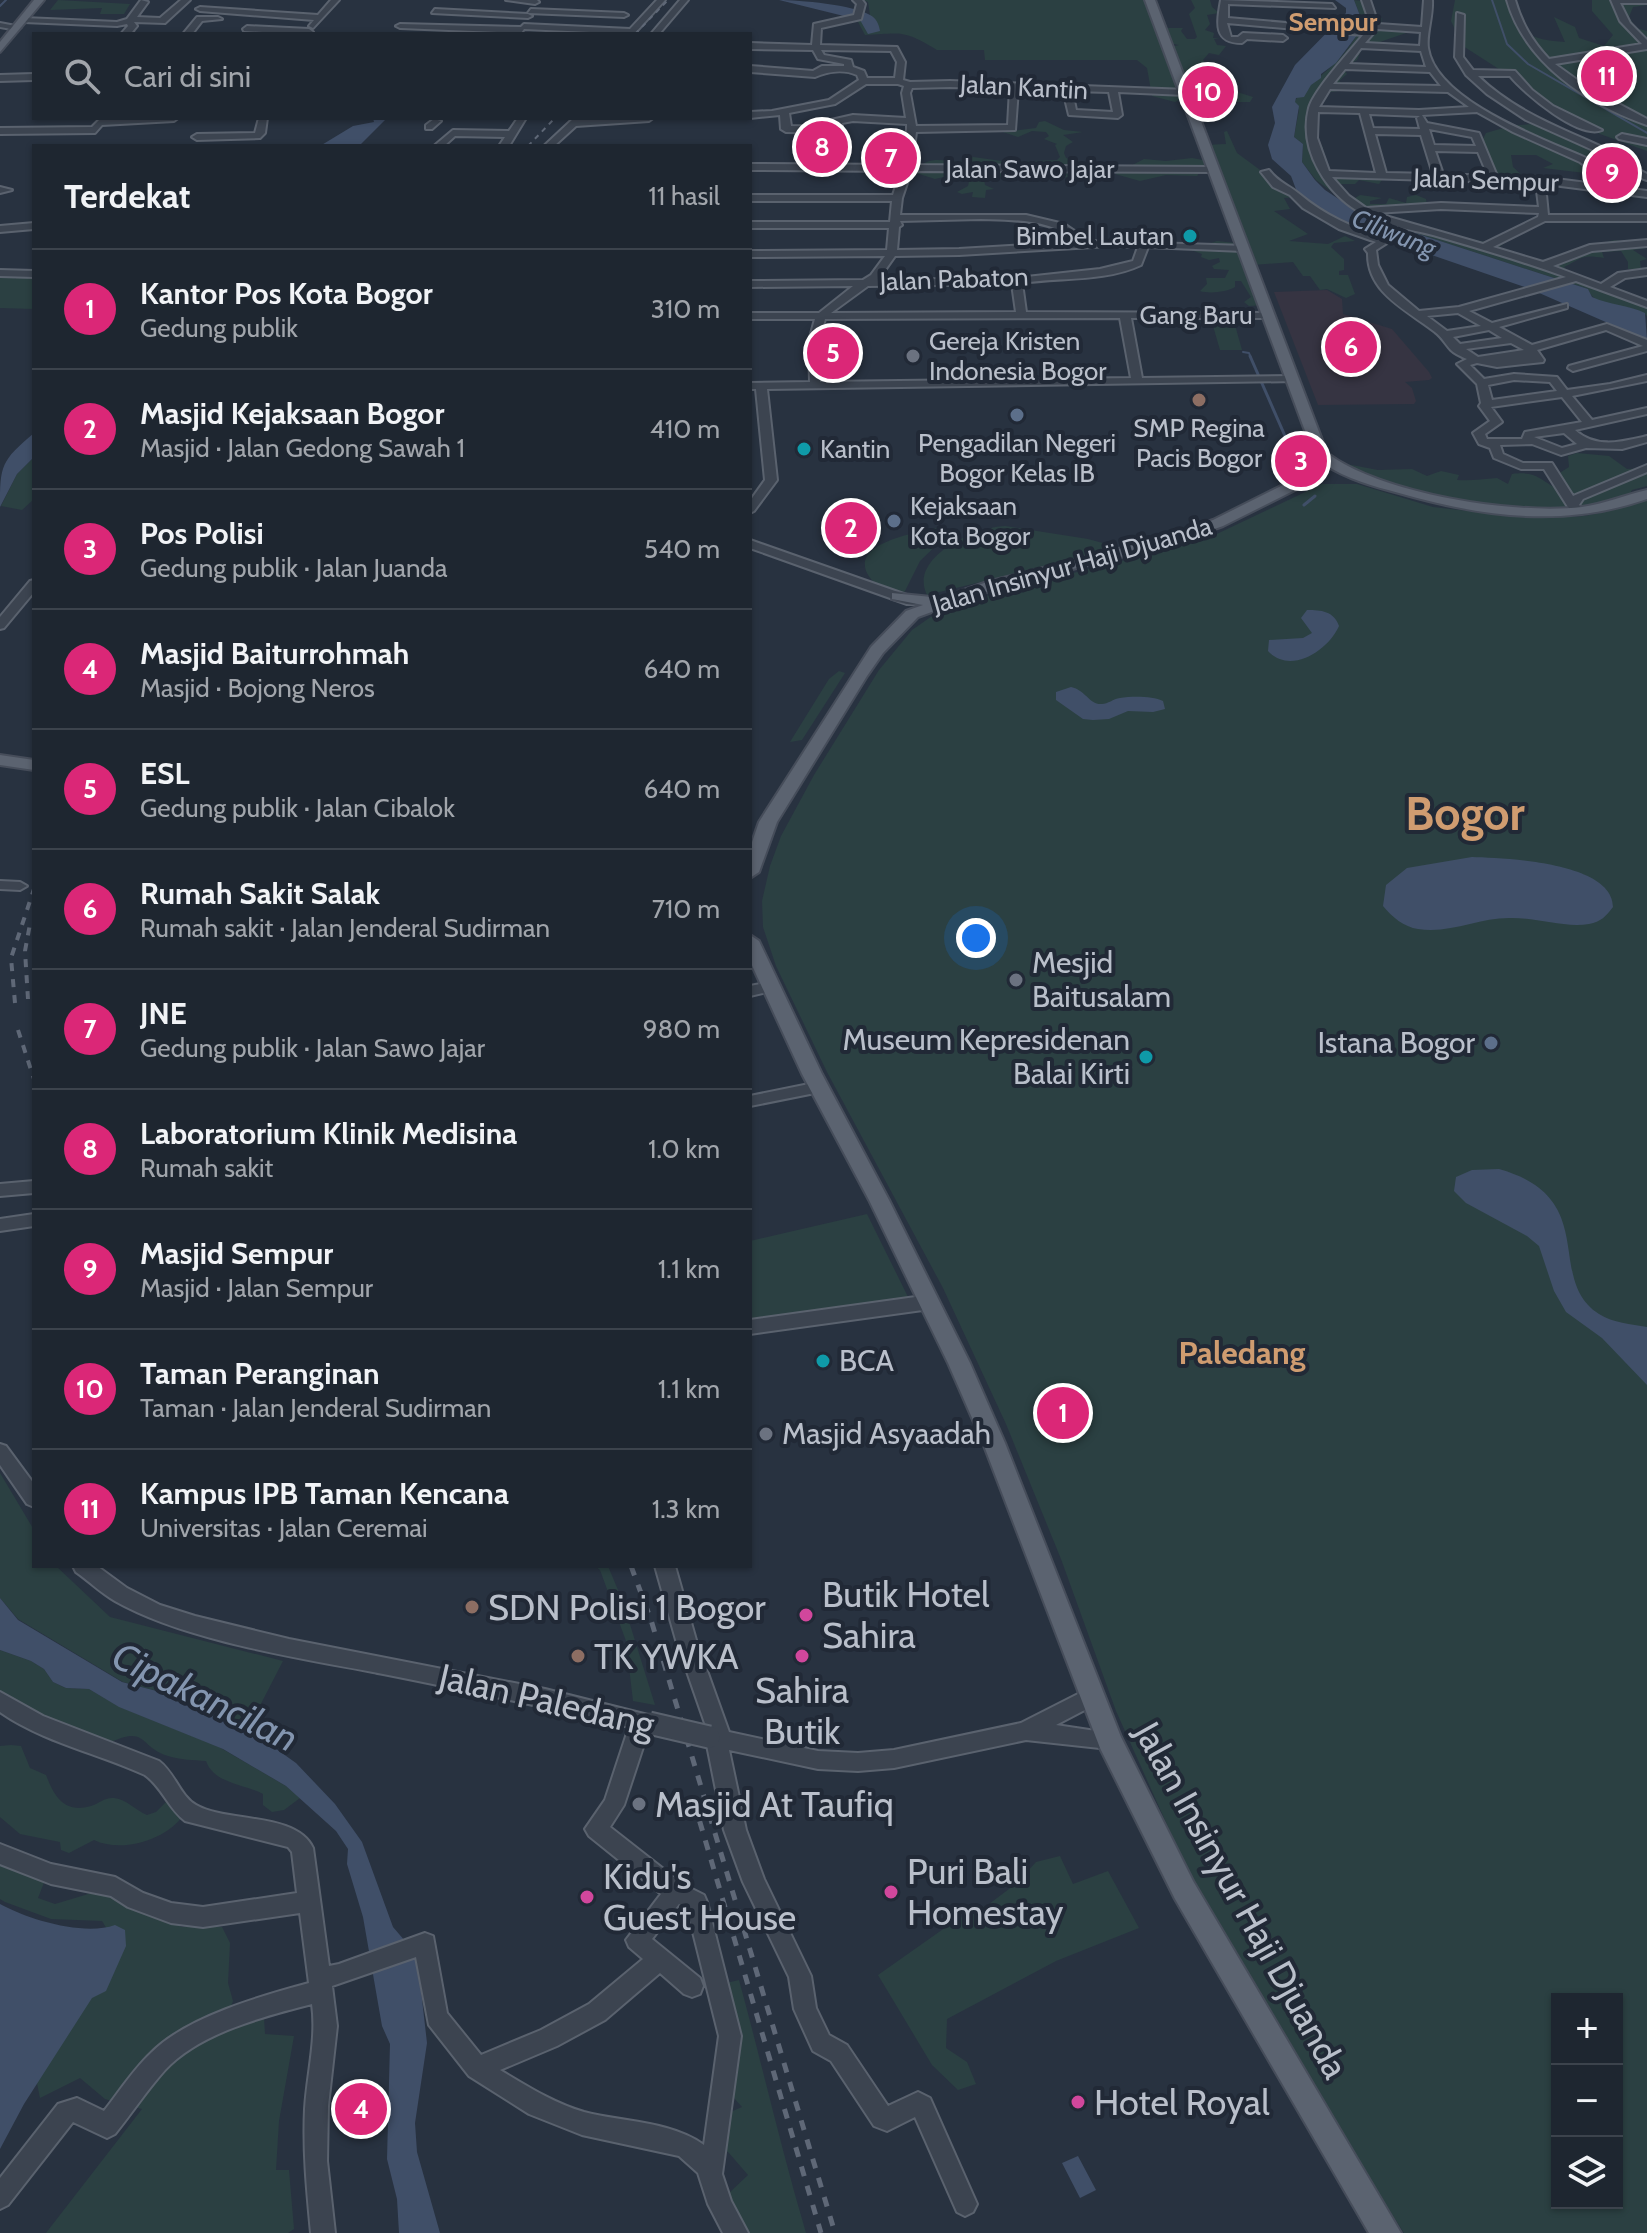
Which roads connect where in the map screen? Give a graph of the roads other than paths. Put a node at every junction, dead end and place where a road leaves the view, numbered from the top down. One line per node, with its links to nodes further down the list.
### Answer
1 (39, 0): 32 (main road)
2 (186, 0): 28 (street)
3 (335, 0): 26 (street)
4 (510, 0): 19 (street)
5 (603, 0): 21 (street)
6 (661, 0): 36 (street)
7 (684, 0): 46 (street)
8 (857, 0): 51 (street)
9 (1150, 0): 73 (main road)
10 (1366, 0): 38 (street)
11 (1428, 0): 39 (street)
12 (1511, 0): 55 (street)
13 (1615, 0): 14 (street); 49 (street)
14 (1647, 1)
15 (144, 2): 29 (street)
16 (275, 3): 25 (street)
17 (1283, 3): 18 (street); 27 (street); 33 (street)
18 (1332, 6)
19 (532, 7): 20 (street); 21 (street); 37 (street)
20 (435, 11)
21 (598, 13): 23 (street); 36 (street)
22 (200, 14): 25 (street); 31 (street); 43 (street)
23 (624, 15)
24 (1460, 15): 61 (street)
25 (262, 18): 26 (street); 44 (street)
26 (319, 18): 45 (street)
27 (1223, 20): 33 (street); 47 (street)
28 (162, 21): 29 (street); 30 (street)
29 (129, 22): 32 (street); 42 (street)
30 (173, 22)
31 (184, 23)
32 (21, 24): 34 (street); 53 (main road)
33 (1284, 24): 38 (street); 47 (street)
34 (0, 25)
35 (400, 26): 40 (street)
36 (594, 29): 41 (street)
37 (521, 30): 40 (street); 41 (street)
38 (1368, 30): 39 (street); 48 (street)
39 (1427, 30): 54 (street)
40 (462, 31)
41 (566, 31)
42 (126, 32)
43 (188, 32)
44 (244, 32)
45 (309, 32)
46 (657, 32)
47 (1283, 38): 52 (street)
48 (1361, 45): 54 (street); 56 (street)
49 (1647, 45): 55 (street)
50 (752, 46): 51 (street)
51 (816, 48): 57 (street); 65 (street)
52 (1276, 48)
53 (0, 49)
54 (1424, 49): 60 (street)
55 (1548, 62): 85 (street)
56 (1344, 66): 59 (street); 67 (street)
57 (849, 68): 58 (street); 64 (street)
58 (752, 69)
59 (1384, 69): 60 (street); 69 (street)
60 (1433, 70): 70 (street)
61 (1469, 73): 91 (street); 105 (street)
62 (32, 77): 63 (street)
63 (0, 78)
64 (864, 81): 65 (street, Jalan Kantin); 76 (street)
65 (899, 81): 66 (street, Jalan Kantin)
66 (909, 85): 68 (street, Jalan Kantin); 87 (street)
67 (1328, 86): 69 (street); 74 (street)
68 (1014, 88): 71 (street, Jalan Kantin); 87 (street)
69 (1388, 89): 70 (street); 78 (street)
70 (1448, 89): 75 (street)
71 (1067, 90): 72 (street, Jalan Kantin); 72 (street)
72 (1113, 91): 73 (street, Jalan Kantin)
73 (1185, 92): 110 (main road)
74 (1313, 109): 77 (street); 112 (street)
75 (1477, 109): 79 (street); 88 (street)
76 (782, 112): 80 (street); 87 (street)
77 (1364, 112): 78 (street); 93 (street)
78 (1393, 112): 79 (street)
79 (1419, 113): 90 (street)
80 (752, 115)
81 (159, 120): 89 (street)
82 (263, 120): 96 (street)
83 (577, 120): 104 (street)
84 (520, 121): 86 (street); 95 (street)
85 (1647, 122)
86 (483, 123)
87 (910, 125): 109 (street)
88 (1510, 126): 94 (street); 118 (street)
89 (100, 128): 92 (street)
90 (1424, 129): 93 (street); 94 (street); 106 (street)
91 (1597, 130)
92 (0, 131)
93 (1369, 131): 113 (street)
94 (1485, 132): 107 (street)
95 (512, 134): 102 (street); 103 (street)
96 (257, 136): 97 (street); 101 (street)
97 (197, 137)
98 (1622, 137): 99 (street)
99 (1647, 142)
100 (1605, 143): 105 (street)
101 (264, 144)
102 (441, 144)
103 (505, 144)
104 (551, 144)
105 (1594, 147): 114 (street)
106 (1430, 148): 107 (street); 115 (street)
107 (1482, 149): 116 (street)
108 (752, 167): 109 (street, Jalan Sawo Jajar)
109 (907, 168): 110 (street, Jalan Sawo Jajar); 121 (street)
110 (1214, 170): 133 (main road)
111 (1266, 172): 151 (street)
112 (1325, 174): 113 (street, Jalan Sempur); 122 (street)
113 (1382, 176): 115 (street, Jalan Sempur)
114 (1646, 177): 119 (street)
115 (1439, 178): 116 (street, Jalan Sempur)
116 (1494, 179): 117 (street, Jalan Sempur)
117 (1540, 180): 118 (street, Jalan Sempur); 123 (street)
118 (1600, 186): 119 (street, Jalan Sempur)
119 (1642, 193)
120 (752, 198): 121 (street)
121 (897, 198): 125 (street)
122 (1364, 210): 123 (street); 134 (street)
123 (1543, 214): 124 (street); 134 (street)
124 (1647, 218)
125 (897, 221): 127 (street); 131 (street); 135 (street)
126 (752, 225): 127 (street)
127 (778, 225): 137 (street)
128 (32, 226): 129 (street)
129 (0, 229)
130 (1647, 243): 138 (street)
131 (1087, 245): 132 (street); 135 (street)
132 (1144, 245): 133 (street); 143 (street, Jalan Pabaton)
133 (1243, 248): 153 (main road)
134 (1483, 248): 138 (street)
135 (892, 253): 137 (street); 144 (street)
136 (752, 254): 137 (street)
137 (774, 254)
138 (1543, 266): 142 (street)
139 (1647, 272): 146 (street)
140 (0, 273): 141 (street)
141 (32, 274)
142 (1573, 278): 146 (street); 149 (street)
143 (1017, 281): 144 (street, Jalan Pabaton); 150 (street)
144 (866, 283): 145 (street, Jalan Pabaton); 155 (street)
145 (752, 284)
146 (1601, 288): 147 (street)
147 (1647, 304)
148 (1563, 306): 156 (street)
149 (1460, 310): 151 (street); 156 (street)
150 (1021, 313): 152 (street, Gang Baru); 155 (street, Gang Baru)
151 (1417, 314): 157 (street)
152 (1125, 315): 153 (street, Gang Baru); 168 (street, Gang Baru)
153 (1268, 315): 167 (main road)
154 (752, 316): 155 (street, Gang Baru)
155 (821, 316): 171 (street)
156 (1492, 327): 157 (street); 158 (street)
157 (1445, 335): 160 (street)
158 (1514, 339): 160 (street); 161 (street)
159 (1647, 346): 161 (street); 164 (street)
160 (1455, 348): 162 (street)
161 (1531, 349): 162 (street); 163 (street)
162 (1477, 360): 163 (street); 170 (street)
163 (1497, 364): 165 (street)
164 (1573, 368)
165 (1514, 377): 170 (street); 175 (street)
166 (1647, 378): 169 (street)
167 (1292, 379): 168 (street); 184 (main road)
168 (1137, 381): 171 (street)
169 (1630, 381): 173 (street); 174 (street)
170 (1482, 383): 176 (street)
171 (815, 385): 172 (street)
172 (755, 386): 190 (street)
173 (1610, 387): 175 (street); 177 (street)
174 (1647, 388)
175 (1565, 393): 176 (street); 178 (street)
176 (1487, 404): 182 (street)
177 (1633, 406): 178 (street)
178 (1589, 424): 179 (street)
179 (1566, 429): 181 (street); 183 (street)
180 (1647, 439): 183 (street)
181 (1528, 440): 182 (street); 183 (street); 185 (street)
182 (1483, 442): 185 (street)
183 (1585, 445)
184 (1321, 455): 187 (main road); 188 (main road)
185 (1543, 463): 191 (street)
186 (1647, 468): 191 (street)
187 (1367, 479): 188 (main road); 191 (main road)
188 (1292, 485): 195 (main road, Jalan Insinyur Haji Djuanda)
189 (1647, 494): 191 (main road)
190 (752, 506)
191 (1574, 508)
192 (752, 545): 194 (street)
193 (32, 586): 197 (street)
194 (891, 598): 195 (main road); 196 (main road)
195 (935, 604): 196 (main road, Jalan Insinyur Haji Djuanda)
196 (908, 618): 202 (main road, Jalan Insinyur Haji Djuanda)
197 (0, 625)
198 (0, 760): 199 (main road)
199 (32, 765)
200 (0, 769): 201 (main road)
201 (32, 774)
202 (768, 822): 203 (main road); 204 (main road, Jalan Insinyur Haji Djuanda)
203 (752, 834)
204 (752, 866)
205 (0, 885): 206 (street)
206 (20, 886)
207 (752, 951): 208 (main road, Jalan Insinyur Haji Djuanda)
208 (760, 989): 209 (main road, Jalan Insinyur Haji Djuanda)
209 (819, 1087): 210 (street); 215 (main road, Jalan Insinyur Haji Djuanda)
210 (752, 1101)
211 (32, 1187): 212 (street)
212 (0, 1190)
213 (32, 1220): 214 (street)
214 (0, 1225)
215 (930, 1302): 216 (street); 221 (main road, Jalan Insinyur Haji Djuanda)
216 (752, 1327)
217 (3, 1461): 218 (street)
218 (32, 1492)
219 (86, 1568): 223 (street, Jalan Paledang)
220 (666, 1568): 225 (street)
221 (1091, 1697): 224 (street, Jalan Paledang); 226 (main road, Jalan Insinyur Haji Djuanda)
222 (0, 1701): 229 (street)
223 (645, 1722): 225 (street, Jalan Paledang, bridge); 228 (street)
224 (1025, 1731): 225 (street, Jalan Paledang); 226 (street, Jalan Paledang)
225 (715, 1738): 236 (street)
226 (1109, 1740): 239 (main road, Jalan Insinyur Haji Djuanda)
227 (0, 1854): 229 (street)
228 (676, 1892): 230 (street); 234 (street)
229 (308, 1902): 231 (street)
230 (660, 1959): 232 (street); 233 (street)
231 (327, 1981): 233 (street); 235 (street); 237 (street)
232 (692, 1986)
233 (477, 2068): 234 (street)
234 (712, 2171): 238 (street)
235 (0, 2197)
236 (965, 2204)
237 (323, 2233)
238 (736, 2233)
239 (1386, 2233)

